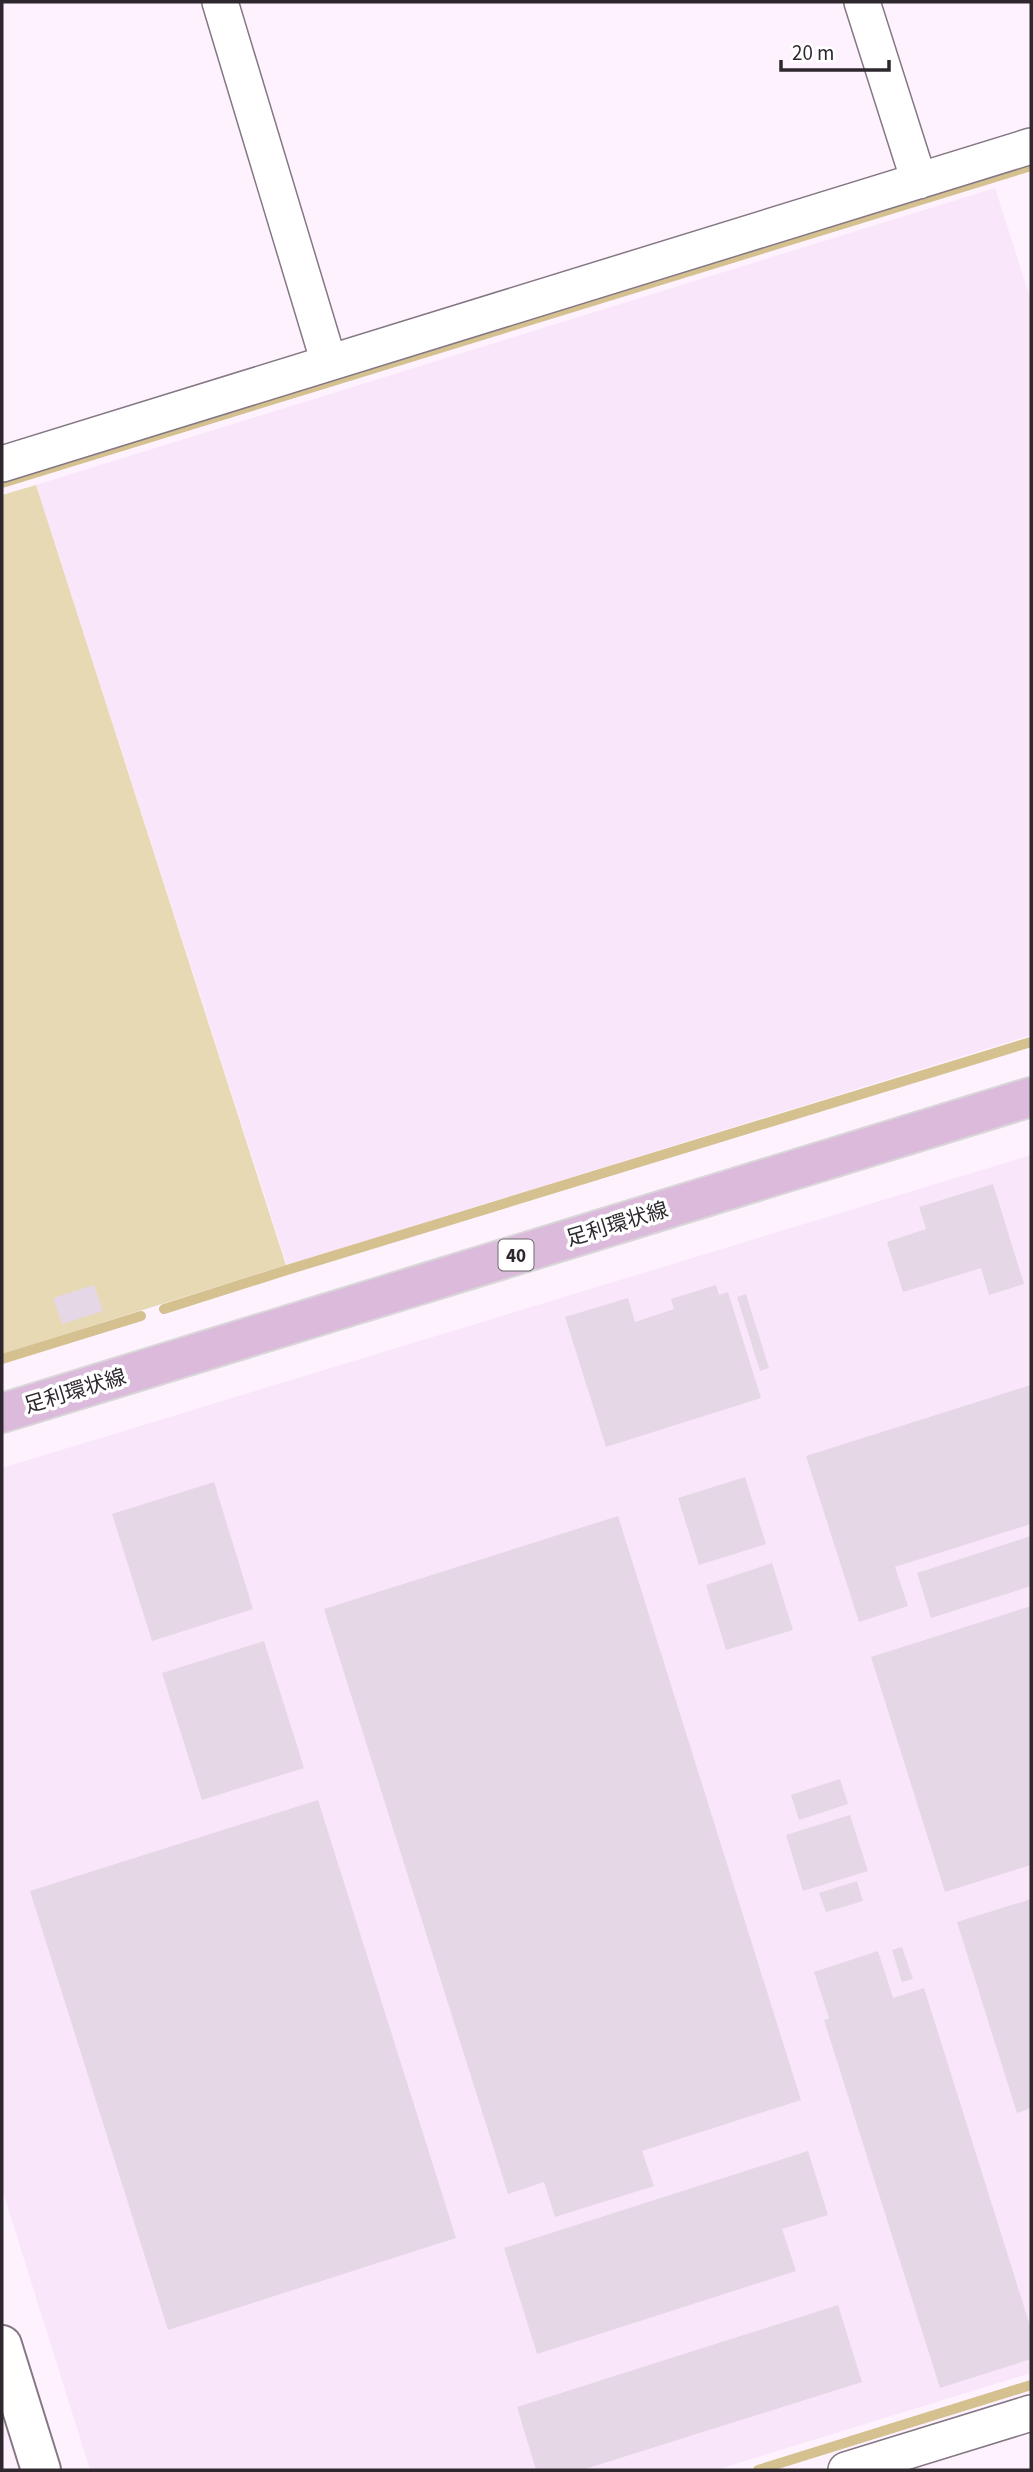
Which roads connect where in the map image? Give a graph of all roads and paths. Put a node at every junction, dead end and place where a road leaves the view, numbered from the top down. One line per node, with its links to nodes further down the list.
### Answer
1 (220, 2): 5 (street)
2 (862, 2): 4 (street)
3 (1031, 146): 4 (street)
4 (919, 181): 5 (street)
5 (329, 363): 6 (street)
6 (2, 464)
7 (1031, 1097): 8 (main road, 足利環状線 / 40)
8 (2, 1413)
9 (2, 2345): 11 (street)
10 (1031, 2413): 12 (street)
11 (41, 2470)
12 (846, 2470)

